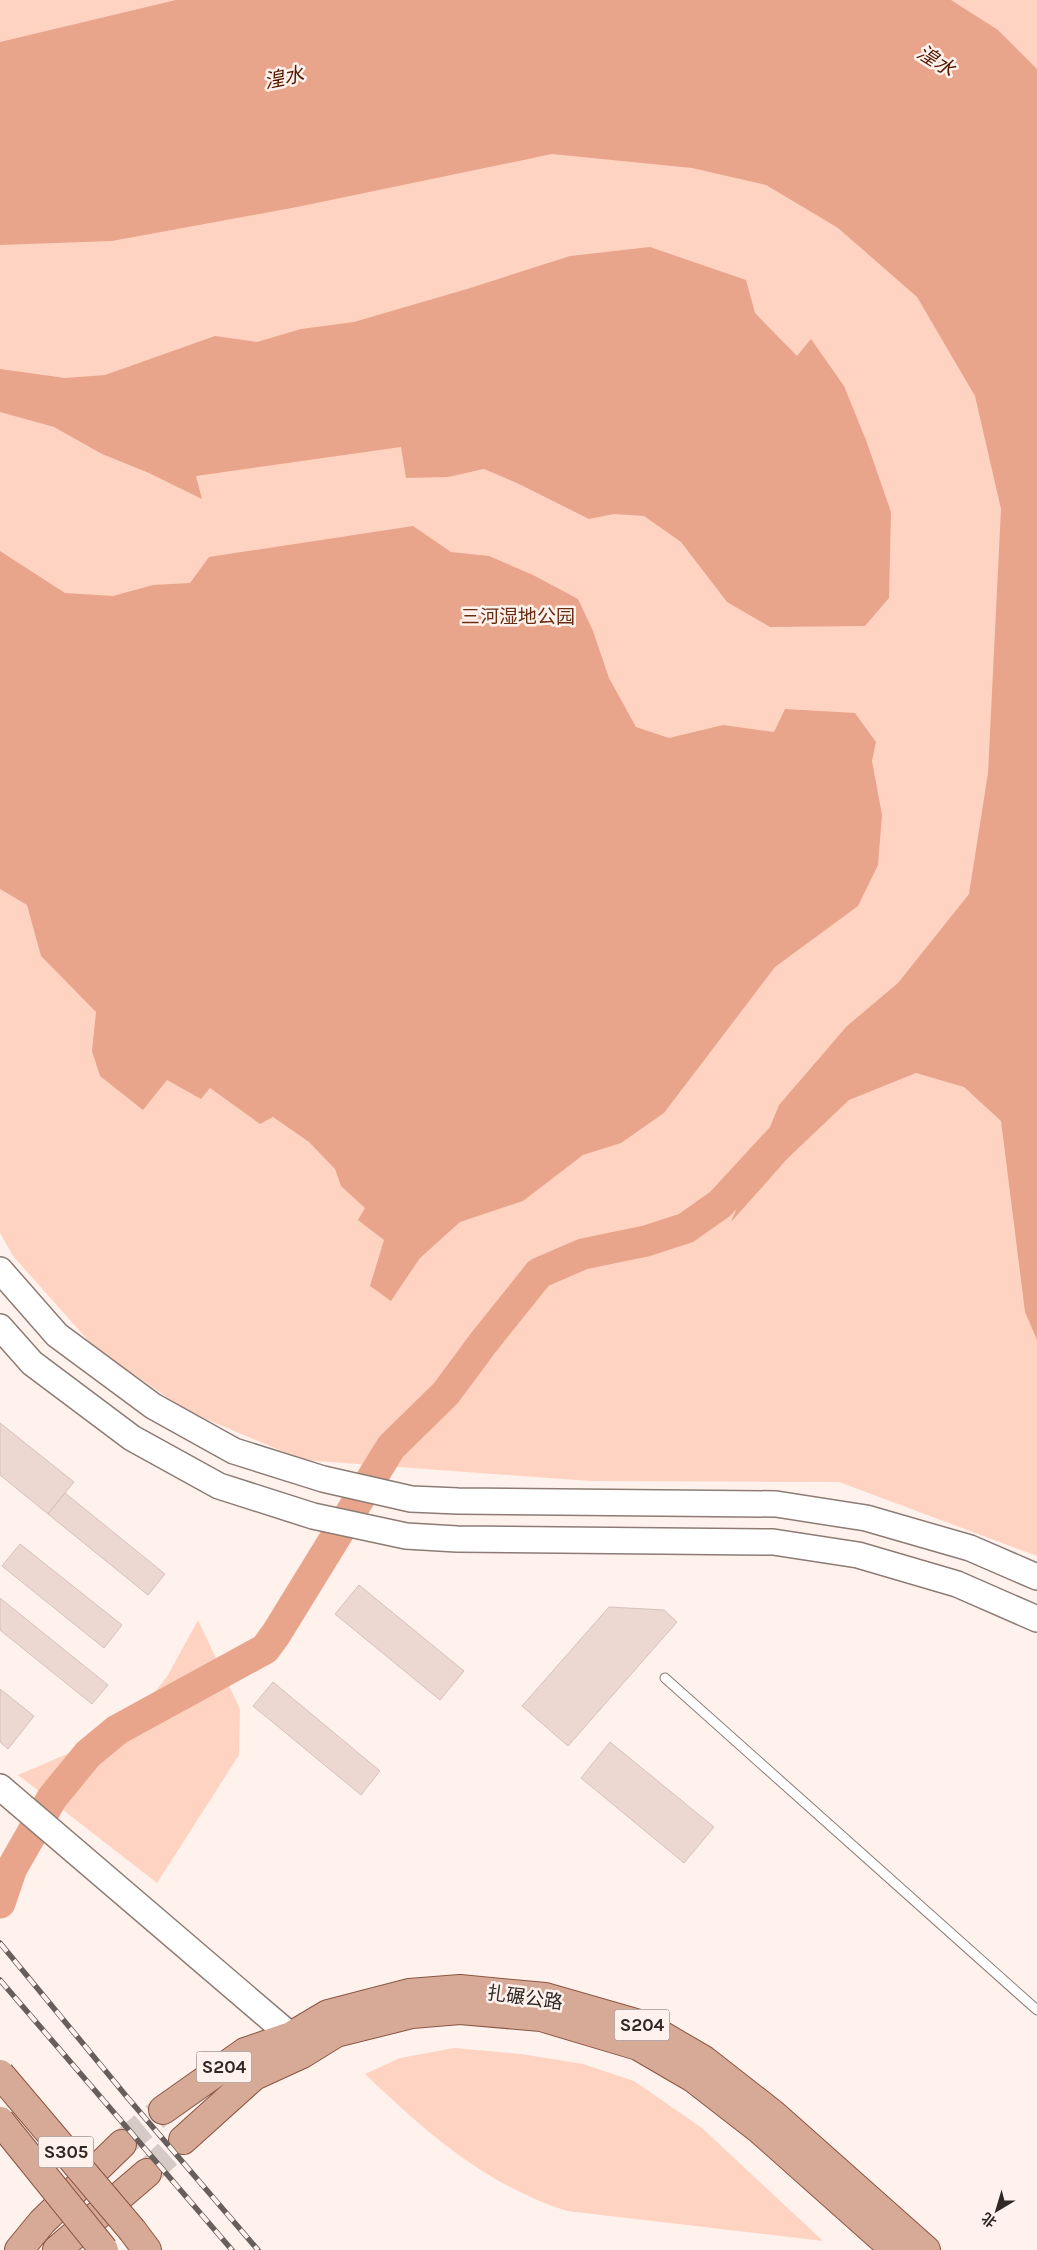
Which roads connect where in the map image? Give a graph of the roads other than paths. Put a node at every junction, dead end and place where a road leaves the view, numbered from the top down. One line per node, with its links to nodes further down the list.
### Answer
1 (0, 1270): 3 (main road)
2 (0, 1327): 4 (main road)
3 (1037, 1577)
4 (1037, 1619)
5 (665, 1678): 7 (lane)
6 (0, 1787): 8 (main road)
7 (1037, 2010)
8 (297, 2044): 10 (main road, 扎碾公路 / S204); 12 (main road, 扎碾公路 / S204); 19 (main road, 扎碾公路 / S204); 20 (main road, 扎碾公路 / S204)
9 (0, 2074): 15 (main road, S305, bridge)
10 (163, 2110)
11 (0, 2121): 18 (main road, S305, bridge)
12 (183, 2140)
13 (122, 2144): 16 (main road)
14 (147, 2173): 17 (main road)
15 (140, 2240)
16 (19, 2250)
17 (58, 2250)
18 (104, 2250)
19 (895, 2250)
20 (926, 2250)

